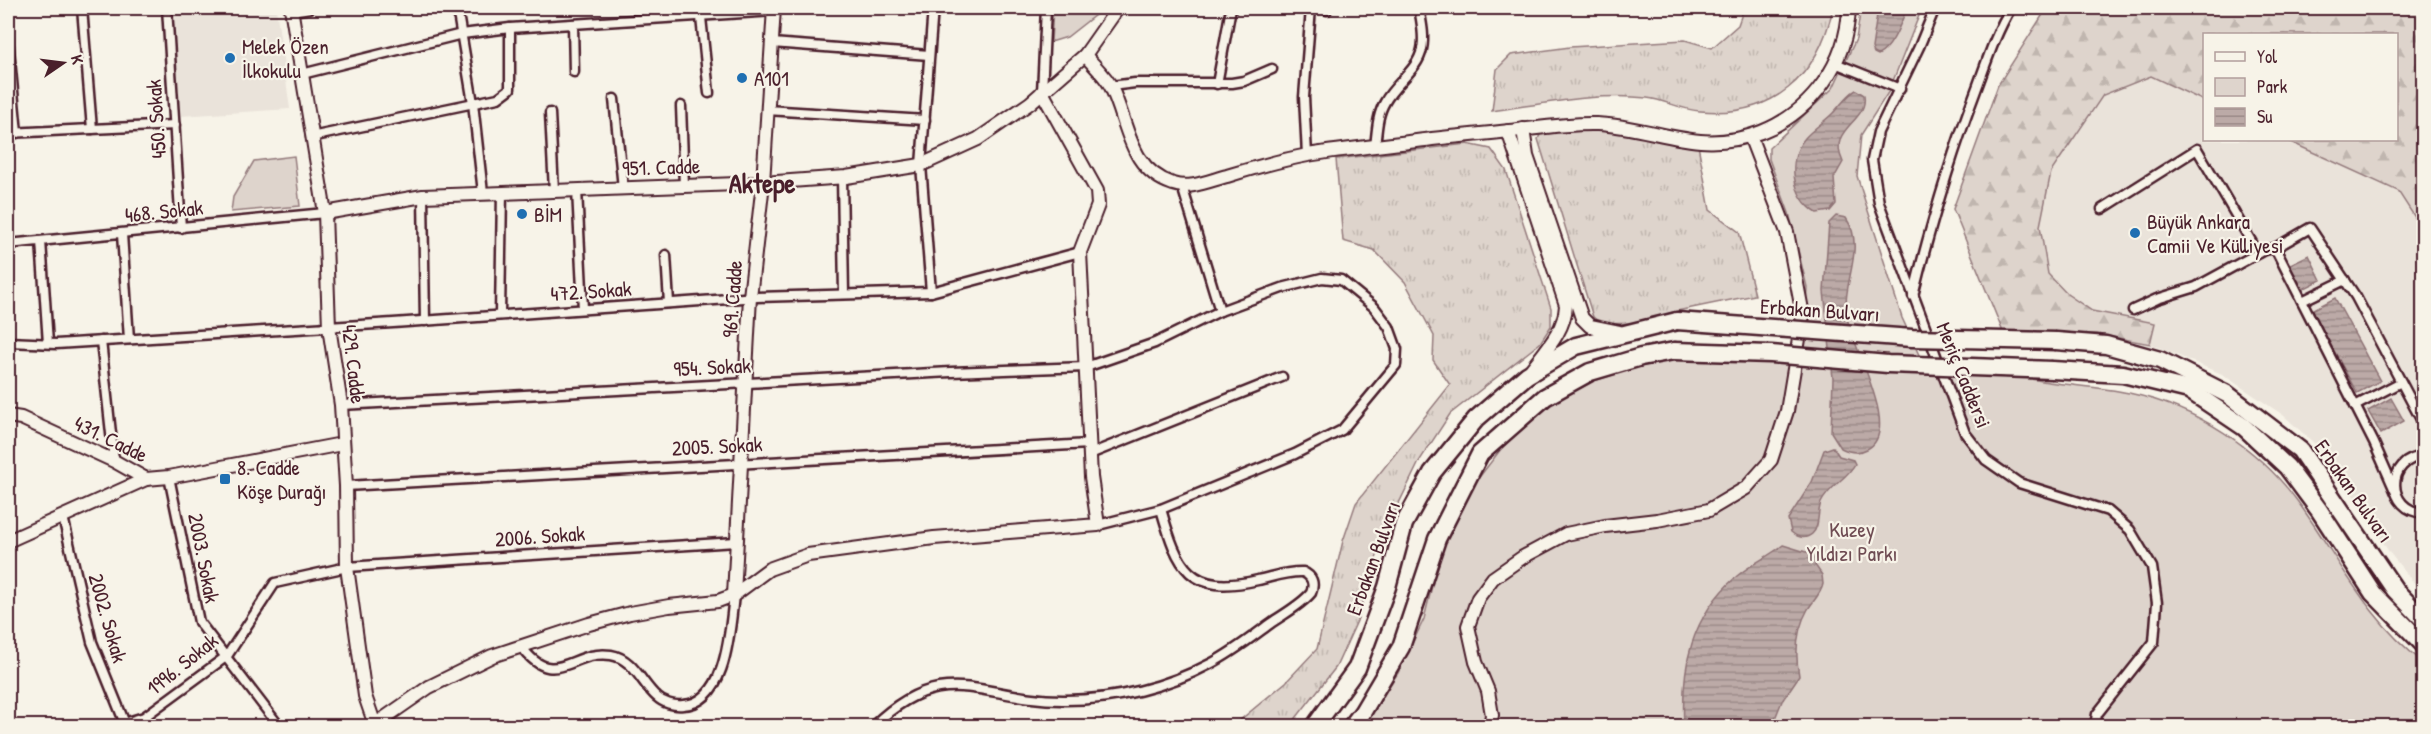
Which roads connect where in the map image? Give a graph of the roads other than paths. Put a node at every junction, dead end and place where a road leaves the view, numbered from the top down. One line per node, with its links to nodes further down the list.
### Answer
1 (82, 8): 41 (street)
2 (167, 8): 40 (street, 450. Sokak)
3 (310, 8): 14 (street)
4 (457, 8): 19 (street)
5 (933, 8): 23 (street)
6 (1046, 8): 32 (street)
7 (1118, 8): 24 (street, 951. Cadde)
8 (1231, 8): 29 (street)
9 (1311, 8): 48 (street)
10 (1419, 8): 47 (street)
11 (1850, 8): 25 (street)
12 (1935, 8): 31 (street, Meriç Caddersi)
13 (2011, 8): 73 (street)
14 (291, 9): 28 (street, 429. Cadde)
15 (774, 9): 16 (street); 21 (street, 969. Cadde)
16 (700, 11): 17 (street); 33 (street)
17 (573, 24): 18 (street); 27 (street)
18 (510, 28): 19 (street); 35 (street)
19 (462, 34): 28 (street); 35 (street)
20 (8, 38): 22 (street)
21 (772, 43): 23 (street); 37 (street, 969. Cadde)
22 (8, 54): 44 (street)
23 (929, 55): 39 (street)
24 (1085, 55): 30 (street); 32 (street, 951. Cadde)
25 (1835, 63): 31 (street); 45 (street)
26 (1272, 69): 29 (street)
27 (574, 72)
28 (302, 74): 46 (street, 429. Cadde)
29 (1217, 84): 30 (street)
30 (1111, 86): 53 (street)
31 (1900, 89): 73 (street, Meriç Caddersi)
32 (1042, 92): 49 (street, 951. Cadde); 67 (street)
33 (709, 93)
34 (614, 99): 54 (street)
35 (473, 103): 46 (street); 58 (street)
36 (681, 106): 52 (street)
37 (767, 110): 39 (street); 51 (street, 969. Cadde)
38 (550, 113): 56 (street)
39 (925, 120): 49 (street)
40 (175, 125): 41 (street); 62 (street, 450. Sokak)
41 (92, 129): 44 (street)
42 (1523, 129): 43 (street); 45 (street); 83 (street)
43 (1508, 131): 47 (street); 89 (street)
44 (12, 133)
45 (1750, 136): 125 (street)
46 (311, 137): 61 (street, 429. Cadde)
47 (1375, 147): 48 (street)
48 (1307, 155): 53 (street)
49 (921, 165): 50 (street, 951. Cadde); 71 (street)
50 (842, 177): 51 (street, 951. Cadde); 72 (street)
51 (763, 183): 52 (street, 951. Cadde); 74 (street, 969. Cadde)
52 (684, 186): 54 (street, 951. Cadde)
53 (1182, 186): 78 (street)
54 (623, 188): 55 (street, 951. Cadde)
55 (578, 190): 56 (street, 951. Cadde); 77 (street)
56 (554, 191): 57 (street, 951. Cadde)
57 (502, 192): 58 (street, 951. Cadde); 80 (street)
58 (483, 193): 59 (street, 951. Cadde)
59 (423, 196): 61 (street, 951. Cadde); 81 (street)
60 (2102, 209): 68 (street)
61 (325, 213): 62 (street, 468. Sokak); 82 (street, 429. Cadde)
62 (181, 228): 63 (street, 468. Sokak)
63 (122, 234): 64 (street, 468. Sokak); 84 (street)
64 (41, 241): 65 (street, 468. Sokak); 87 (street)
65 (8, 244)
66 (2276, 248): 68 (street); 70 (street); 75 (street)
67 (1080, 252): 71 (street, 472. Sokak); 88 (street)
68 (2258, 253): 79 (street)
69 (666, 255): 76 (street)
70 (2345, 280): 75 (street); 91 (street)
71 (931, 291): 72 (street, 472. Sokak)
72 (844, 294): 74 (street, 472. Sokak)
73 (1913, 296): 126 (street, Meriç Caddersi)
74 (750, 297): 76 (street, 472. Sokak); 92 (street, 969. Cadde)
75 (2302, 301): 94 (street)
76 (669, 303): 77 (street, 472. Sokak)
77 (583, 309): 80 (street, 472. Sokak)
78 (1220, 310): 88 (street, 954. Sokak); 106 (street, 954. Sokak)
79 (2133, 310)
80 (500, 315): 81 (street, 472. Sokak)
81 (425, 321): 82 (street, 472. Sokak)
82 (329, 327): 84 (street, 472. Sokak); 93 (street, 429. Cadde)
83 (1626, 332): 89 (highway, Erbakan Bulvarı); 114 (highway, Erbakan Bulvarı, bridge)
84 (129, 339): 85 (street, 472. Sokak)
85 (101, 341): 87 (street, 472. Sokak); 100 (street)
86 (8, 342): 87 (street, 472. Sokak)
87 (48, 343)
88 (1086, 367): 92 (street, 954. Sokak); 98 (street)
89 (1527, 375): 123 (highway, Erbakan Bulvarı)
90 (1282, 377): 98 (street, 2005. Sokak)
91 (2401, 382): 94 (street); 96 (street)
92 (746, 383): 93 (street, 954. Sokak); 101 (street, 969. Cadde)
93 (340, 405): 97 (street, 429. Cadde)
94 (2355, 406): 105 (street)
95 (8, 416): 100 (street, 431. Cadde)
96 (2424, 425)
97 (342, 444): 102 (street, 431. Cadde); 104 (street, 429. Cadde)
98 (1090, 449): 101 (street, 2005. Sokak); 109 (street)
99 (2424, 456): 105 (street)
100 (114, 461): 103 (street, 431. Cadde)
101 (741, 463): 104 (street, 2005. Sokak); 111 (street, 969. Cadde)
102 (169, 477): 103 (street, 431. Cadde); 117 (street, 2003. Sokak)
103 (146, 479): 108 (street)
104 (346, 486): 112 (street, 429. Cadde)
105 (2396, 493): 107 (street)
106 (1161, 509): 109 (street); 122 (street)
107 (2424, 513)
108 (63, 517): 110 (street); 118 (street, 2002. Sokak)
109 (1098, 525): 113 (street)
110 (8, 541)
111 (736, 542): 112 (street, 2006. Sokak); 113 (street, 969. Cadde)
112 (347, 567): 117 (street, 1996. Sokak); 121 (street, 429. Cadde)
113 (734, 595): 116 (street); 116 (street)
114 (2424, 620)
115 (2424, 645): 124 (highway, Erbakan Bulvarı, bridge)
116 (521, 646): 121 (street)
117 (227, 656): 118 (street, 1996. Sokak); 120 (street, 2003. Sokak)
118 (126, 725): 119 (street, 1996. Sokak)
119 (115, 726)
120 (279, 726)
121 (374, 726)
122 (873, 726)
123 (1315, 726)
124 (1352, 726)
125 (1490, 726)
126 (2095, 726)

